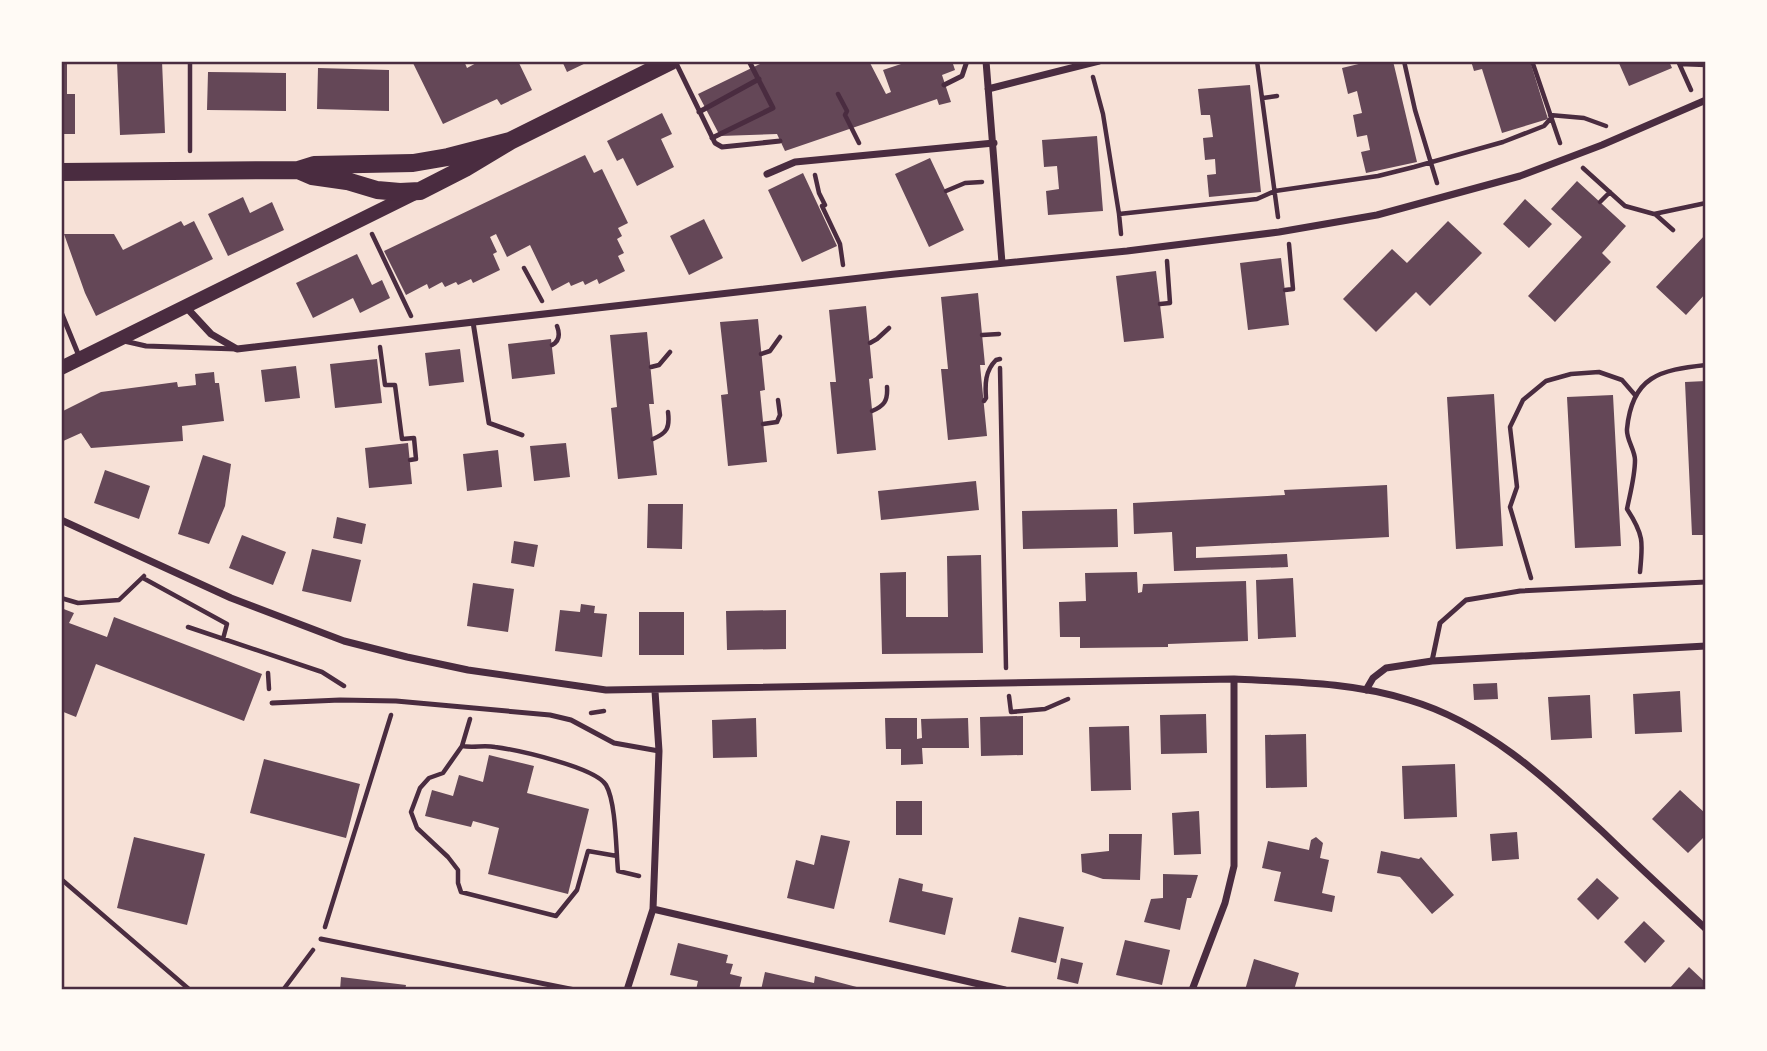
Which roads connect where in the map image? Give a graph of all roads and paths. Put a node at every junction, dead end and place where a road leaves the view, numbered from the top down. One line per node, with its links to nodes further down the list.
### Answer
1 (190, 61): 30 (path)
2 (673, 61): 21 (lane); 26 (main road)
3 (749, 61): 13 (lane)
4 (968, 61): 14 (lane)
5 (986, 61): 15 (street)
6 (1098, 61): 15 (street)
7 (1257, 61): 19 (path)
8 (1404, 61): 31 (path)
9 (1532, 61): 22 (path)
10 (1679, 63): 11 (path); 16 (path)
11 (1706, 65)
12 (1092, 76): 45 (path)
13 (759, 79): 21 (lane); 25 (lane)
14 (944, 85)
15 (988, 89): 29 (street)
16 (1691, 90)
17 (838, 94): 24 (path)
18 (1277, 96): 19 (path)
19 (1263, 98): 40 (path)
20 (1706, 100): 52 (street)
21 (699, 112): 25 (lane)
22 (1551, 116): 23 (path); 28 (path); 31 (path)
23 (1605, 126)
24 (851, 128)
25 (712, 138): 27 (lane)
26 (510, 141): 32 (main road); 38 (main road)
27 (780, 141)
28 (1560, 143)
29 (994, 144): 35 (street); 36 (street)
30 (190, 153)
31 (1432, 162): 37 (path); 40 (path)
32 (298, 170): 33 (main road); 38 (main road)
33 (61, 172)
34 (1587, 172): 41 (path)
35 (766, 174)
36 (996, 181): 39 (path); 52 (street)
37 (1437, 183)
38 (420, 191): 60 (main road)
39 (946, 191)
40 (1275, 191): 45 (path); 47 (path)
41 (1610, 192): 43 (path); 46 (path)
42 (820, 194): 53 (path)
43 (1600, 202)
44 (1706, 203): 46 (path)
45 (1119, 214): 50 (path)
46 (1654, 214): 48 (path)
47 (1278, 217)
48 (1673, 230)
49 (372, 234): 58 (path)
50 (1121, 234)
51 (1290, 255): 57 (path)
52 (1002, 263): 62 (street)
53 (843, 265)
54 (524, 268): 56 (path)
55 (1168, 270): 59 (path)
56 (535, 289)
57 (1285, 290)
58 (402, 295)
59 (1160, 304)
60 (185, 307): 68 (main road); 72 (street)
61 (61, 312): 75 (lane)
62 (473, 322): 72 (street); 88 (lane)
63 (557, 325): 71 (path)
64 (889, 328): 70 (path)
65 (999, 334): 66 (path)
66 (982, 335)
67 (780, 337): 74 (path)
68 (118, 340): 72 (lane); 75 (main road)
69 (379, 342): 90 (path)
70 (870, 343)
71 (552, 345)
72 (237, 349)
73 (670, 352): 78 (path)
74 (761, 354)
75 (80, 359): 79 (main road)
76 (999, 359): 84 (path)
77 (1706, 365): 82 (path)
78 (651, 367)
79 (61, 368)
80 (1000, 368): 102 (path)
81 (887, 387): 85 (path)
82 (1635, 395): 95 (path); 96 (path)
83 (778, 400): 87 (path)
84 (984, 401)
85 (872, 411)
86 (668, 412): 89 (path)
87 (763, 424)
88 (522, 435)
89 (653, 439)
90 (410, 460)
91 (61, 520): 107 (street)
92 (147, 570): 93 (path)
93 (143, 578): 97 (path); 99 (path)
94 (1706, 582): 95 (lane)
95 (1639, 586): 96 (lane)
96 (1535, 590): 101 (lane)
97 (61, 598)
98 (188, 627): 99 (path)
99 (223, 639): 110 (path)
100 (1706, 646): 101 (street)
101 (1432, 661): 106 (street)
102 (1006, 669)
103 (268, 673): 105 (path)
104 (1234, 679): 106 (street); 107 (street); 127 (street)
105 (268, 683)
106 (1366, 690): 120 (street)
107 (655, 691): 115 (street)
108 (1009, 696): 109 (path)
109 (1075, 696)
110 (340, 700): 111 (lane); 112 (lane)
111 (396, 701): 115 (lane); 121 (path)
112 (272, 704)
113 (466, 732): 114 (path)
114 (462, 746): 116 (path); 116 (path)
115 (659, 751): 119 (street)
116 (617, 856): 117 (path)
117 (643, 877)
118 (61, 879): 122 (path)
119 (653, 909): 125 (street); 126 (street)
120 (1706, 929)
121 (321, 939): 123 (path); 124 (lane)
122 (190, 990)
123 (283, 990)
124 (575, 990)
125 (627, 990)
126 (1005, 990)
127 (1192, 990)

